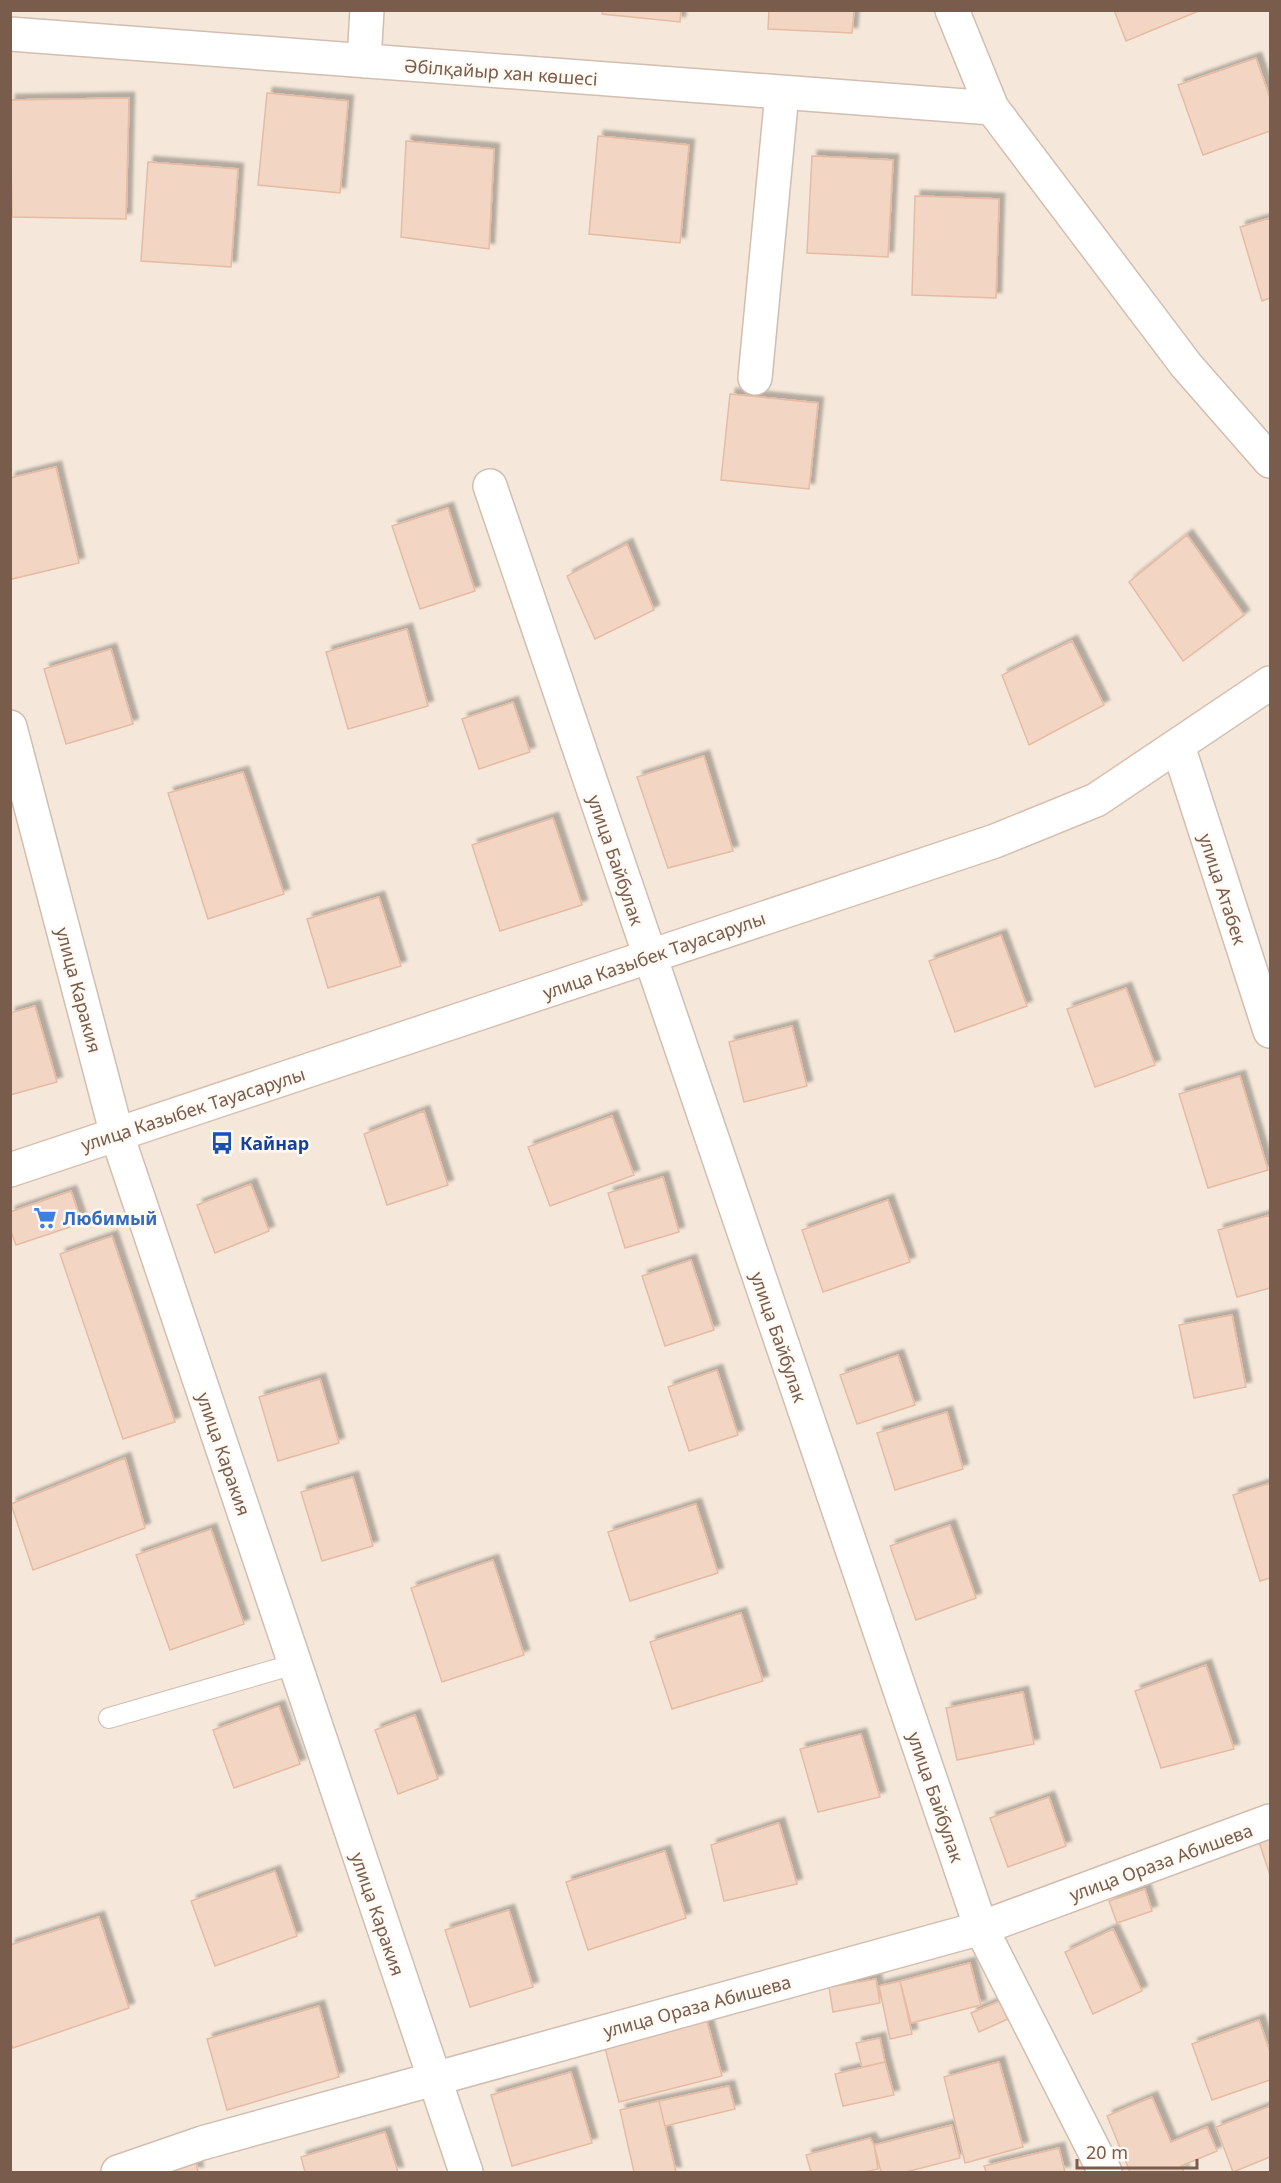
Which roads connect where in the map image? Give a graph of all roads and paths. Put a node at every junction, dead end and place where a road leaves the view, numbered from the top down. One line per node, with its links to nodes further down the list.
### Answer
1 (367, 10): 4 (street)
2 (952, 10): 6 (street)
3 (10, 34): 4 (street, Әбілқайыр хан көшесі)
4 (364, 61): 5 (street, Әбілқайыр хан көшесі)
5 (782, 93): 6 (street, Әбілқайыр хан көшесі); 7 (street)
6 (992, 108): 8 (street)
7 (755, 378)
8 (1270, 461)
9 (490, 486): 13 (street, улица Байбулак)
10 (1270, 683): 12 (street, улица Казыбек Тауасарулы)
11 (10, 726): 15 (street, улица Каракия)
12 (1178, 746): 13 (street, улица Казыбек Тауасарулы); 14 (street, улица Атабек)
13 (649, 957): 15 (street, улица Казыбек Тауасарулы); 20 (street, улица Байбулак)
14 (1270, 1031)
15 (117, 1135): 16 (street, улица Казыбек Тауасарулы); 17 (street, улица Каракия)
16 (10, 1170)
17 (295, 1664): 18 (lane); 21 (street, улица Каракия)
18 (109, 1718)
19 (1270, 1821): 20 (street, улица Ораза Абишева)
20 (981, 1928): 21 (street, улица Ораза Абишева); 24 (street, улица Байбулак)
21 (434, 2079): 22 (street, улица Ораза Абишева); 23 (street, улица Каракия)
22 (118, 2172)
23 (466, 2172)
24 (1105, 2172)

